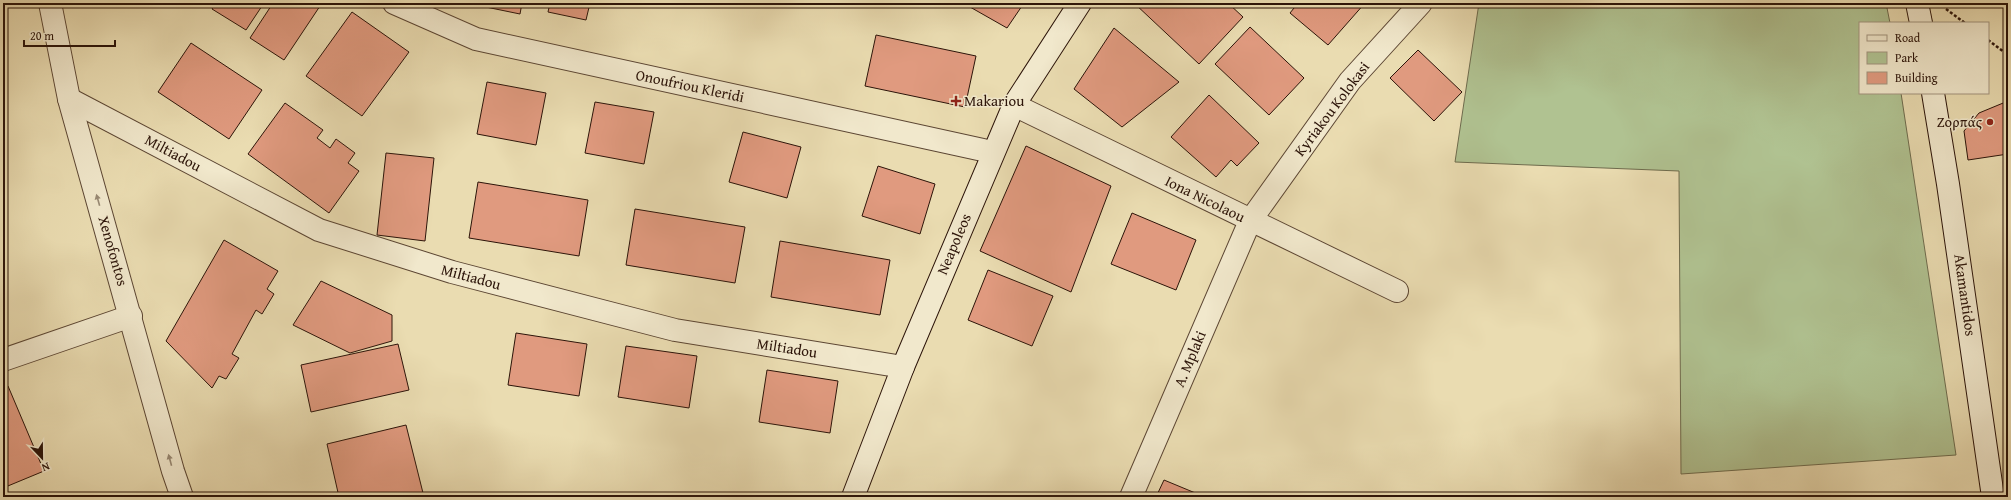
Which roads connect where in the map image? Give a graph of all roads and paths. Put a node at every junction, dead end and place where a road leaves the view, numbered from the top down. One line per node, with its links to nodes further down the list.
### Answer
1 (50, 3): 12 (street, Xenofontos)
2 (394, 3): 14 (street, Onoufriou Kleridi)
3 (1080, 3): 13 (street, Neapoleos)
4 (1421, 3): 15 (street, Kyriakou Kolokasi)
5 (1917, 3): 7 (street)
6 (1943, 7): 8 (path)
7 (1921, 22)
8 (1964, 22)
9 (1989, 41): 10 (path)
10 (2008, 55)
11 (1933, 94): 23 (street, Akamantidos)
12 (69, 99): 17 (street, Xenofontos, one-way to 12); 19 (street, Miltiadou)
13 (1014, 105): 14 (street, Neapoleos); 15 (street, Iona Nicolaou)
14 (992, 152): 19 (street, Neapoleos)
15 (1250, 221): 16 (street, Iona Nicolaou); 22 (street, A. Mplaki)
16 (1397, 291)
17 (131, 316): 18 (street); 20 (street, Xenofontos, one-way to 17)
18 (3, 360)
19 (903, 367): 21 (street, Neapoleos)
20 (182, 497)
21 (853, 497)
22 (1130, 497)
23 (1993, 497)

